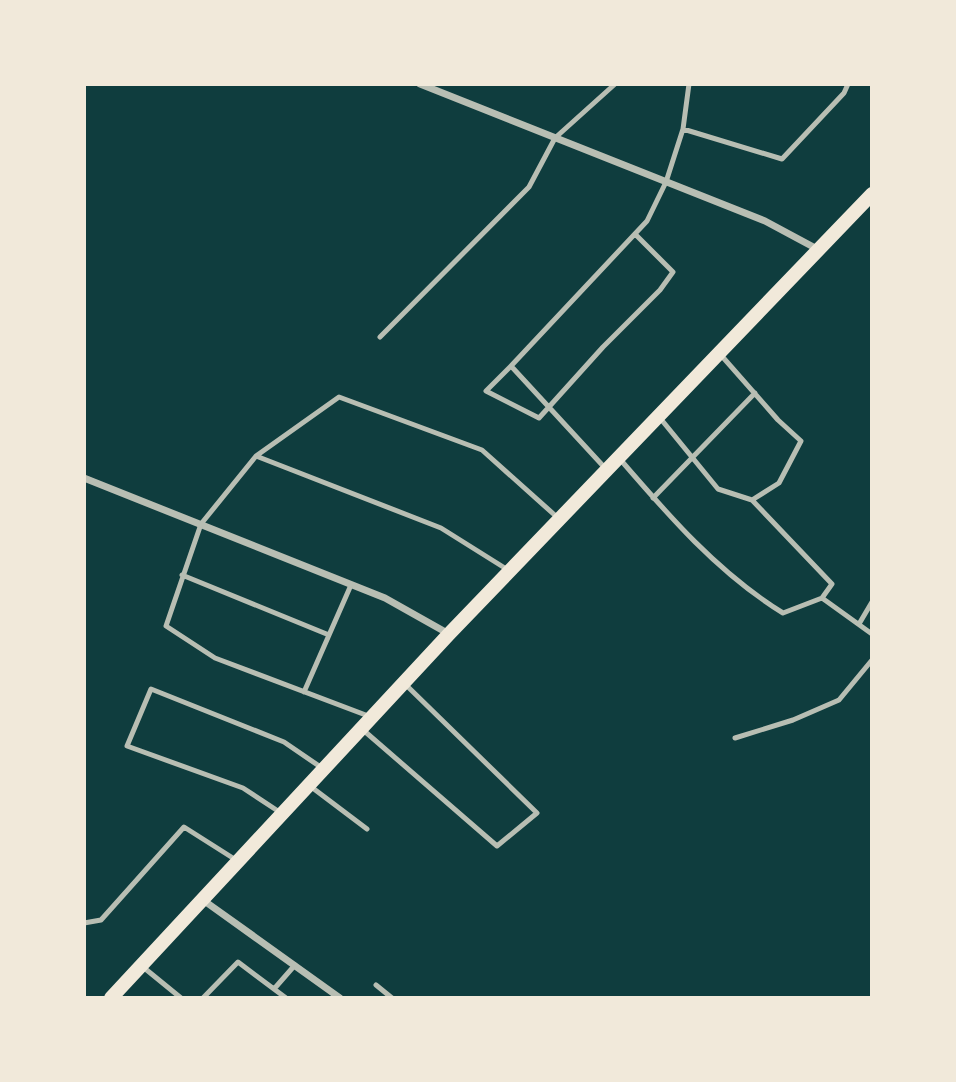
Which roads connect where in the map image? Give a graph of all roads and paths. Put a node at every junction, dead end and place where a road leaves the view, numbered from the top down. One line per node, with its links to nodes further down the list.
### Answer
1 (420, 84): 6 (street)
2 (615, 84): 6 (lane)
3 (689, 84): 5 (lane)
4 (848, 84): 5 (lane)
5 (683, 129): 7 (lane)
6 (555, 138): 7 (street); 11 (lane)
7 (666, 182): 9 (lane); 10 (street)
8 (872, 194): 10 (main road)
9 (635, 234): 13 (lane); 15 (lane)
10 (820, 250): 12 (main road)
11 (380, 337)
12 (720, 354): 14 (lane); 16 (main road)
13 (511, 366): 15 (lane); 15 (lane)
14 (755, 393): 18 (lane); 23 (lane)
15 (550, 408): 20 (lane)
16 (660, 416): 18 (lane); 19 (main road)
17 (256, 456): 24 (lane); 25 (lane); 26 (lane)
18 (692, 457): 22 (lane); 23 (lane)
19 (620, 458): 20 (main road); 22 (lane)
20 (607, 471): 24 (main road)
21 (84, 478): 25 (street)
22 (653, 498): 29 (lane)
23 (752, 499): 29 (lane)
24 (560, 520): 26 (main road)
25 (201, 524): 27 (lane); 28 (street)
26 (510, 571): 34 (main road)
27 (182, 575): 33 (lane); 37 (lane)
28 (351, 584): 33 (lane); 34 (street)
29 (822, 598): 31 (lane)
30 (872, 602): 31 (lane)
31 (859, 624): 32 (lane)
32 (872, 634)
33 (329, 635): 37 (lane)
34 (449, 635): 36 (main road)
35 (872, 660): 39 (lane)
36 (404, 683): 38 (main road); 38 (lane)
37 (304, 692): 38 (lane)
38 (368, 723): 40 (main road)
39 (735, 738)
40 (325, 770): 41 (main road); 42 (lane)
41 (310, 786): 42 (main road); 43 (lane)
42 (284, 814): 44 (main road)
43 (367, 829)
44 (239, 862): 45 (main road); 46 (lane)
45 (203, 900): 47 (main road); 48 (street)
46 (84, 922)
47 (142, 965): 51 (main road); 52 (lane)
48 (295, 965): 50 (lane); 55 (street)
49 (376, 985): 56 (lane)
50 (274, 989): 53 (lane); 54 (lane)
51 (111, 998)
52 (181, 998)
53 (202, 998)
54 (286, 998)
55 (340, 998)
56 (392, 998)

